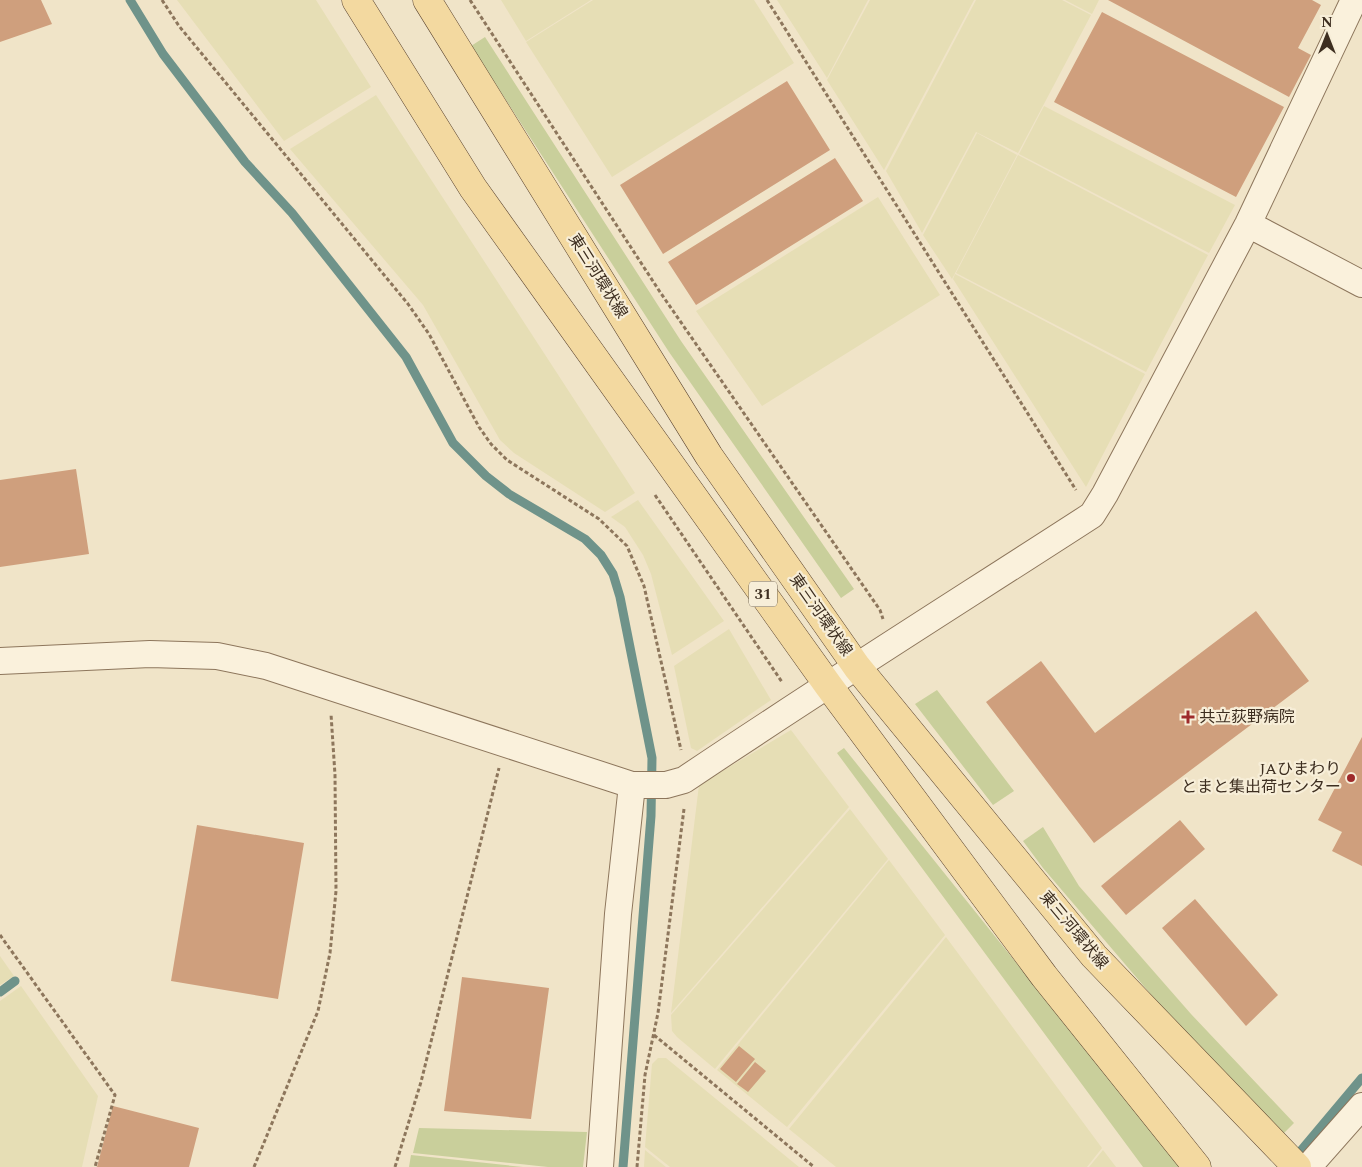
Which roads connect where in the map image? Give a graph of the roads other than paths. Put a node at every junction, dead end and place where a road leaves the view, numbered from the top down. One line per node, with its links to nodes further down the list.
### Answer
1 (356, 0): 8 (main road, 31)
2 (428, 0): 7 (main road, 東三河環状線 / 31)
3 (1354, 0): 4 (street)
4 (1248, 224): 5 (street); 7 (street)
5 (1362, 284)
6 (0, 661): 9 (street)
7 (857, 667): 8 (street); 11 (main road, 東三河環状線 / 31)
8 (828, 685): 9 (street); 13 (main road, 31)
9 (632, 786): 12 (street)
10 (1362, 1106): 14 (street)
11 (1290, 1160)
12 (600, 1167)
13 (1197, 1167)
14 (1308, 1167)

